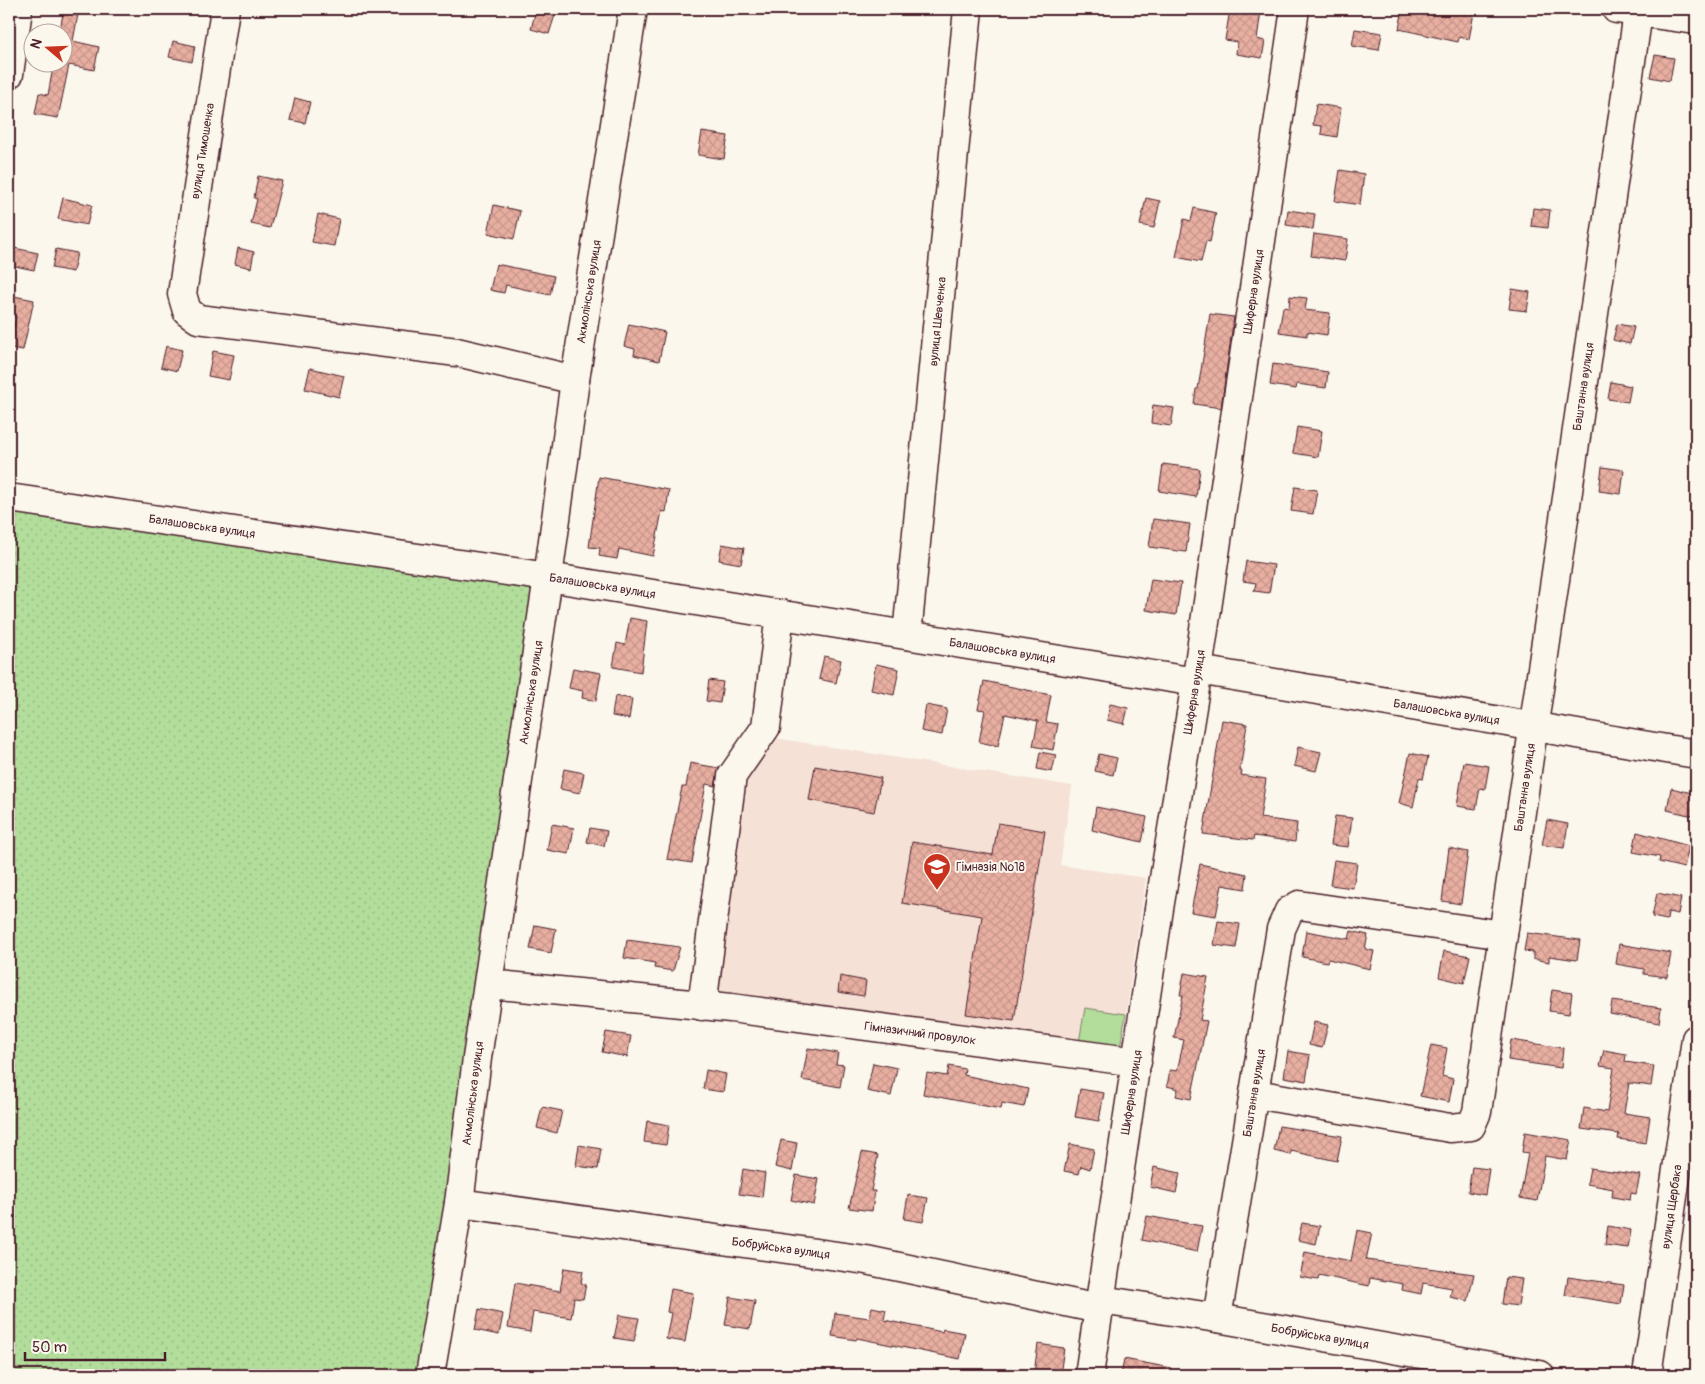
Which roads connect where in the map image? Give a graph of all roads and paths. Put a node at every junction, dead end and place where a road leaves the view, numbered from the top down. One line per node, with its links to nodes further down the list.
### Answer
1 (18, 9): 8 (street)
2 (225, 9): 9 (street, вулиця Тимошенка)
3 (633, 9): 9 (street, Акмолінська вулиця)
4 (968, 9): 13 (street, вулиця Шевченка)
5 (1295, 9): 14 (street, Шиферна вулиця)
6 (1627, 11): 7 (street); 15 (street, Баштанна вулиця)
7 (1696, 20)
8 (9, 74)
9 (575, 380): 11 (street, Акмолінська вулиця)
10 (9, 498): 11 (street, Балашовська вулиця)
11 (548, 577): 12 (street, Балашовська вулиця); 18 (street, Акмолінська вулиця)
12 (780, 614): 13 (street, Балашовська вулиця); 19 (street)
13 (907, 635): 14 (street, Балашовська вулиця)
14 (1197, 676): 15 (street, Балашовська вулиця); 21 (street, Шиферна вулиця)
15 (1534, 726): 16 (street, Балашовська вулиця); 17 (street, Баштанна вулиця)
16 (1696, 754)
17 (1503, 935): 22 (street, Баштанна вулиця); 22 (street)
18 (489, 984): 19 (street, Гімназичний провулок); 23 (street, Акмолінська вулиця)
19 (702, 1006): 21 (street, Гімназичний провулок)
20 (1696, 1039): 30 (street, вулиця Щербака)
21 (1137, 1062): 24 (street, Шиферна вулиця)
22 (1255, 1094): 25 (street, Баштанна вулиця)
23 (459, 1203): 24 (street, Бобруйська вулиця); 27 (street, Акмолінська вулиця)
24 (1100, 1304): 25 (street, Бобруйська вулиця); 28 (street, Шиферна вулиця)
25 (1217, 1318): 26 (street, Бобруйська вулиця)
26 (1437, 1366): 29 (street, Бобруйська вулиця)
27 (430, 1375)
28 (1089, 1375)
29 (1540, 1375)
30 (1647, 1375)

